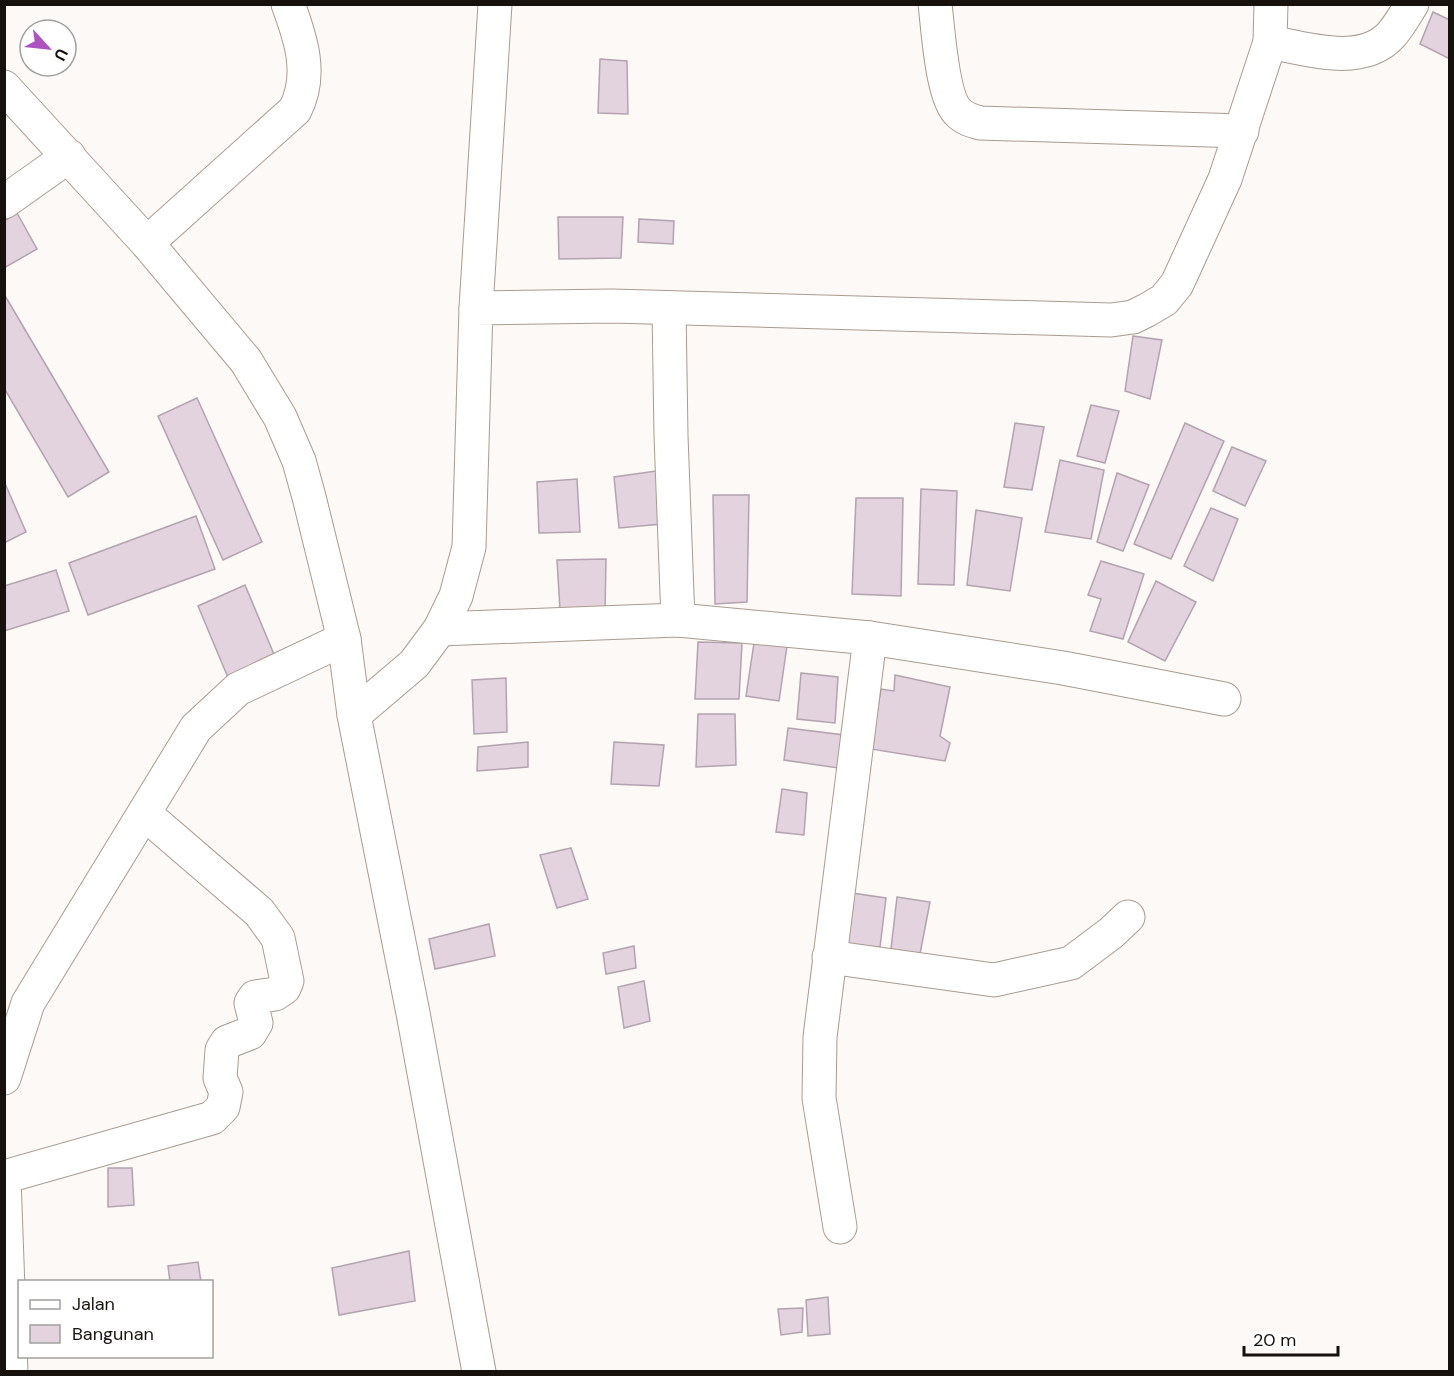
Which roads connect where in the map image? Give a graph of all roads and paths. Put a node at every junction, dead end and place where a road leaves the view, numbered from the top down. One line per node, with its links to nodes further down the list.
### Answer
1 (288, 4): 11 (main road)
2 (495, 4): 12 (main road)
3 (935, 4): 8 (main road)
4 (1271, 4): 6 (main road)
5 (1412, 4): 6 (main road)
6 (1270, 42): 8 (main road)
7 (4, 87): 9 (main road)
8 (1242, 131): 13 (main road)
9 (69, 156): 10 (main road); 11 (main road)
10 (4, 202)
11 (147, 243): 17 (main road)
12 (476, 308): 13 (main road); 15 (main road)
13 (669, 308): 14 (main road)
14 (678, 620): 15 (main road); 16 (main road)
15 (440, 629): 19 (main road)
16 (870, 638): 18 (main road); 22 (main road)
17 (344, 639): 19 (main road); 20 (main road)
18 (1224, 699)
19 (354, 715): 27 (main road)
20 (145, 814): 23 (main road); 24 (main road)
21 (1128, 917): 22 (main road)
22 (829, 957): 25 (main road)
23 (4, 1078)
24 (4, 1178): 26 (main road)
25 (840, 1227)
26 (11, 1371)
27 (479, 1371)

